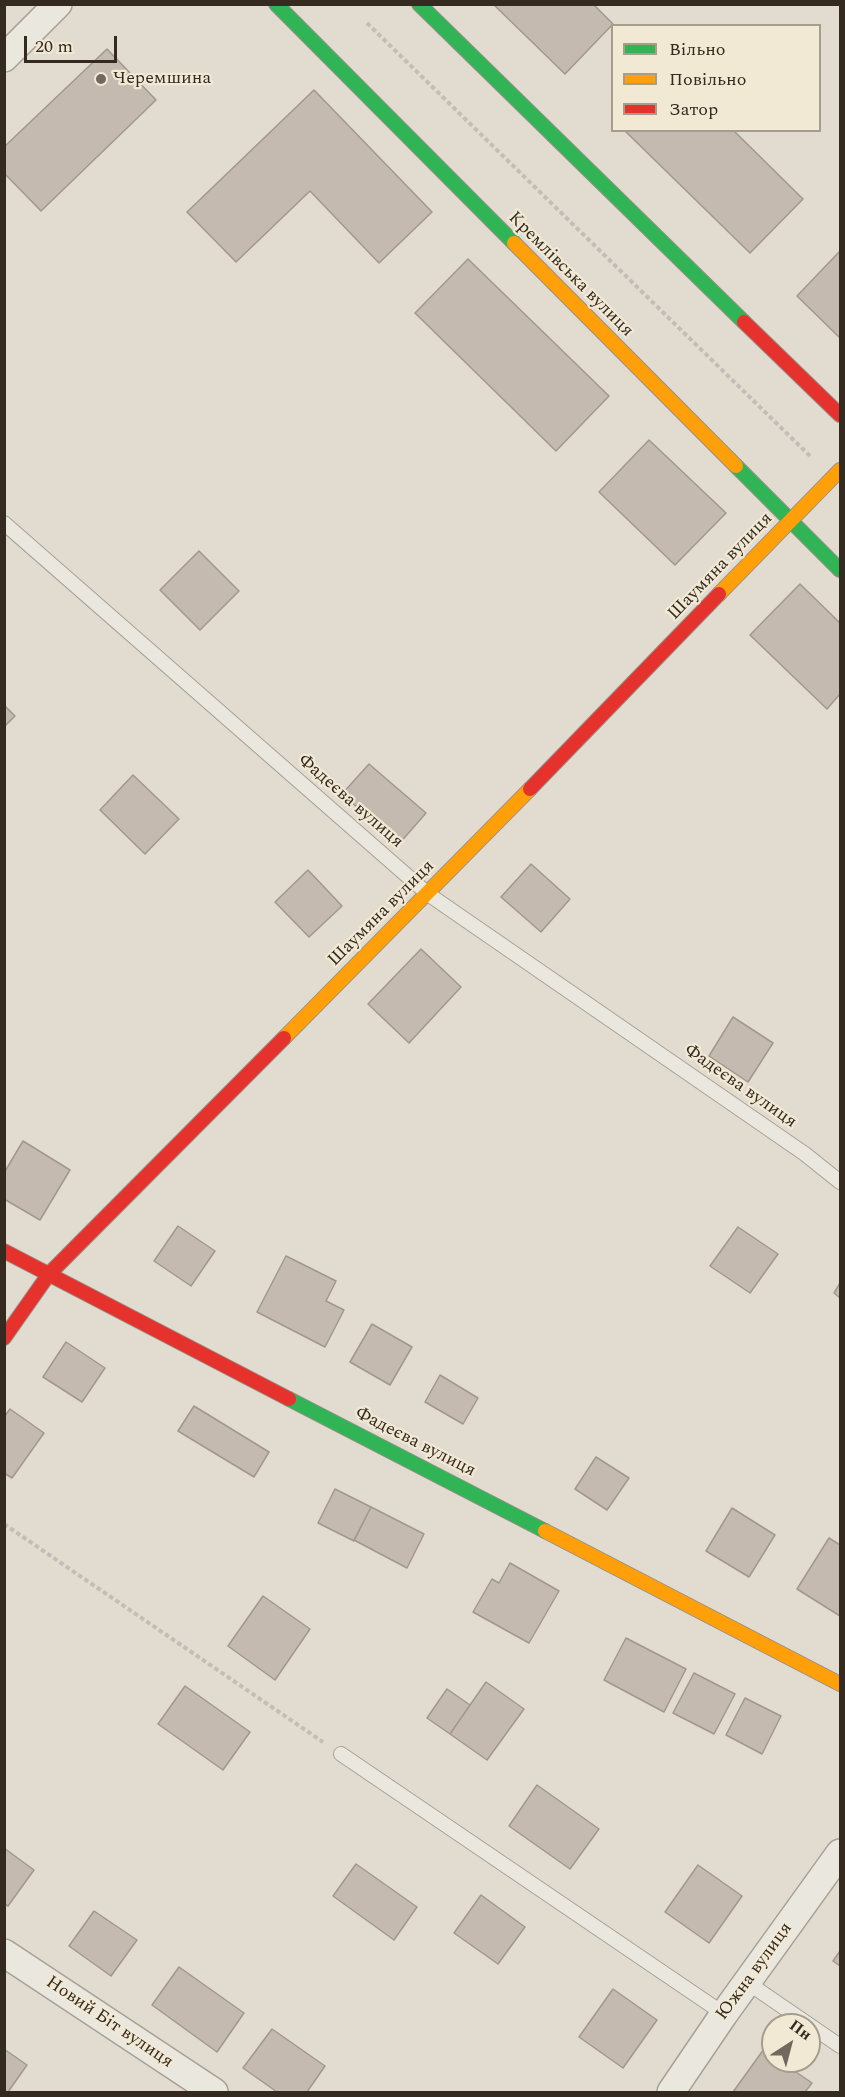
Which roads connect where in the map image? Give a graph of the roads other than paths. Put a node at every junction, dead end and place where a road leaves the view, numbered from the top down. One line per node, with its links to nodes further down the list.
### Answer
1 (58, 4): 4 (street)
2 (276, 4): 7 (street, Кремлівська вулиця)
3 (419, 4): 5 (street)
4 (4, 58)
5 (840, 416)
6 (836, 474): 7 (street, Шаумяна вулиця)
7 (790, 521): 9 (street, Кремлівська вулиця); 10 (street, Шаумяна вулиця)
8 (4, 523): 10 (lane, Фадеєва вулиця)
9 (840, 570)
10 (428, 894): 11 (lane, Фадеєва вулиця); 13 (street, Шаумяна вулиця)
11 (840, 1182)
12 (4, 1251): 13 (street, Фадеєва вулиця)
13 (49, 1274): 14 (street, Шаумяна вулиця); 15 (street, Фадеєва вулиця)
14 (4, 1338)
15 (840, 1684)
16 (341, 1754): 20 (lane)
17 (840, 1853): 19 (street, Южна вулиця)
18 (4, 1953): 22 (street, Новий Біт вулиця)
19 (748, 1983): 20 (street, Южна вулиця); 21 (lane)
20 (724, 2014): 23 (street, Южна вулиця)
21 (840, 2046)
22 (214, 2092)
23 (671, 2092)

